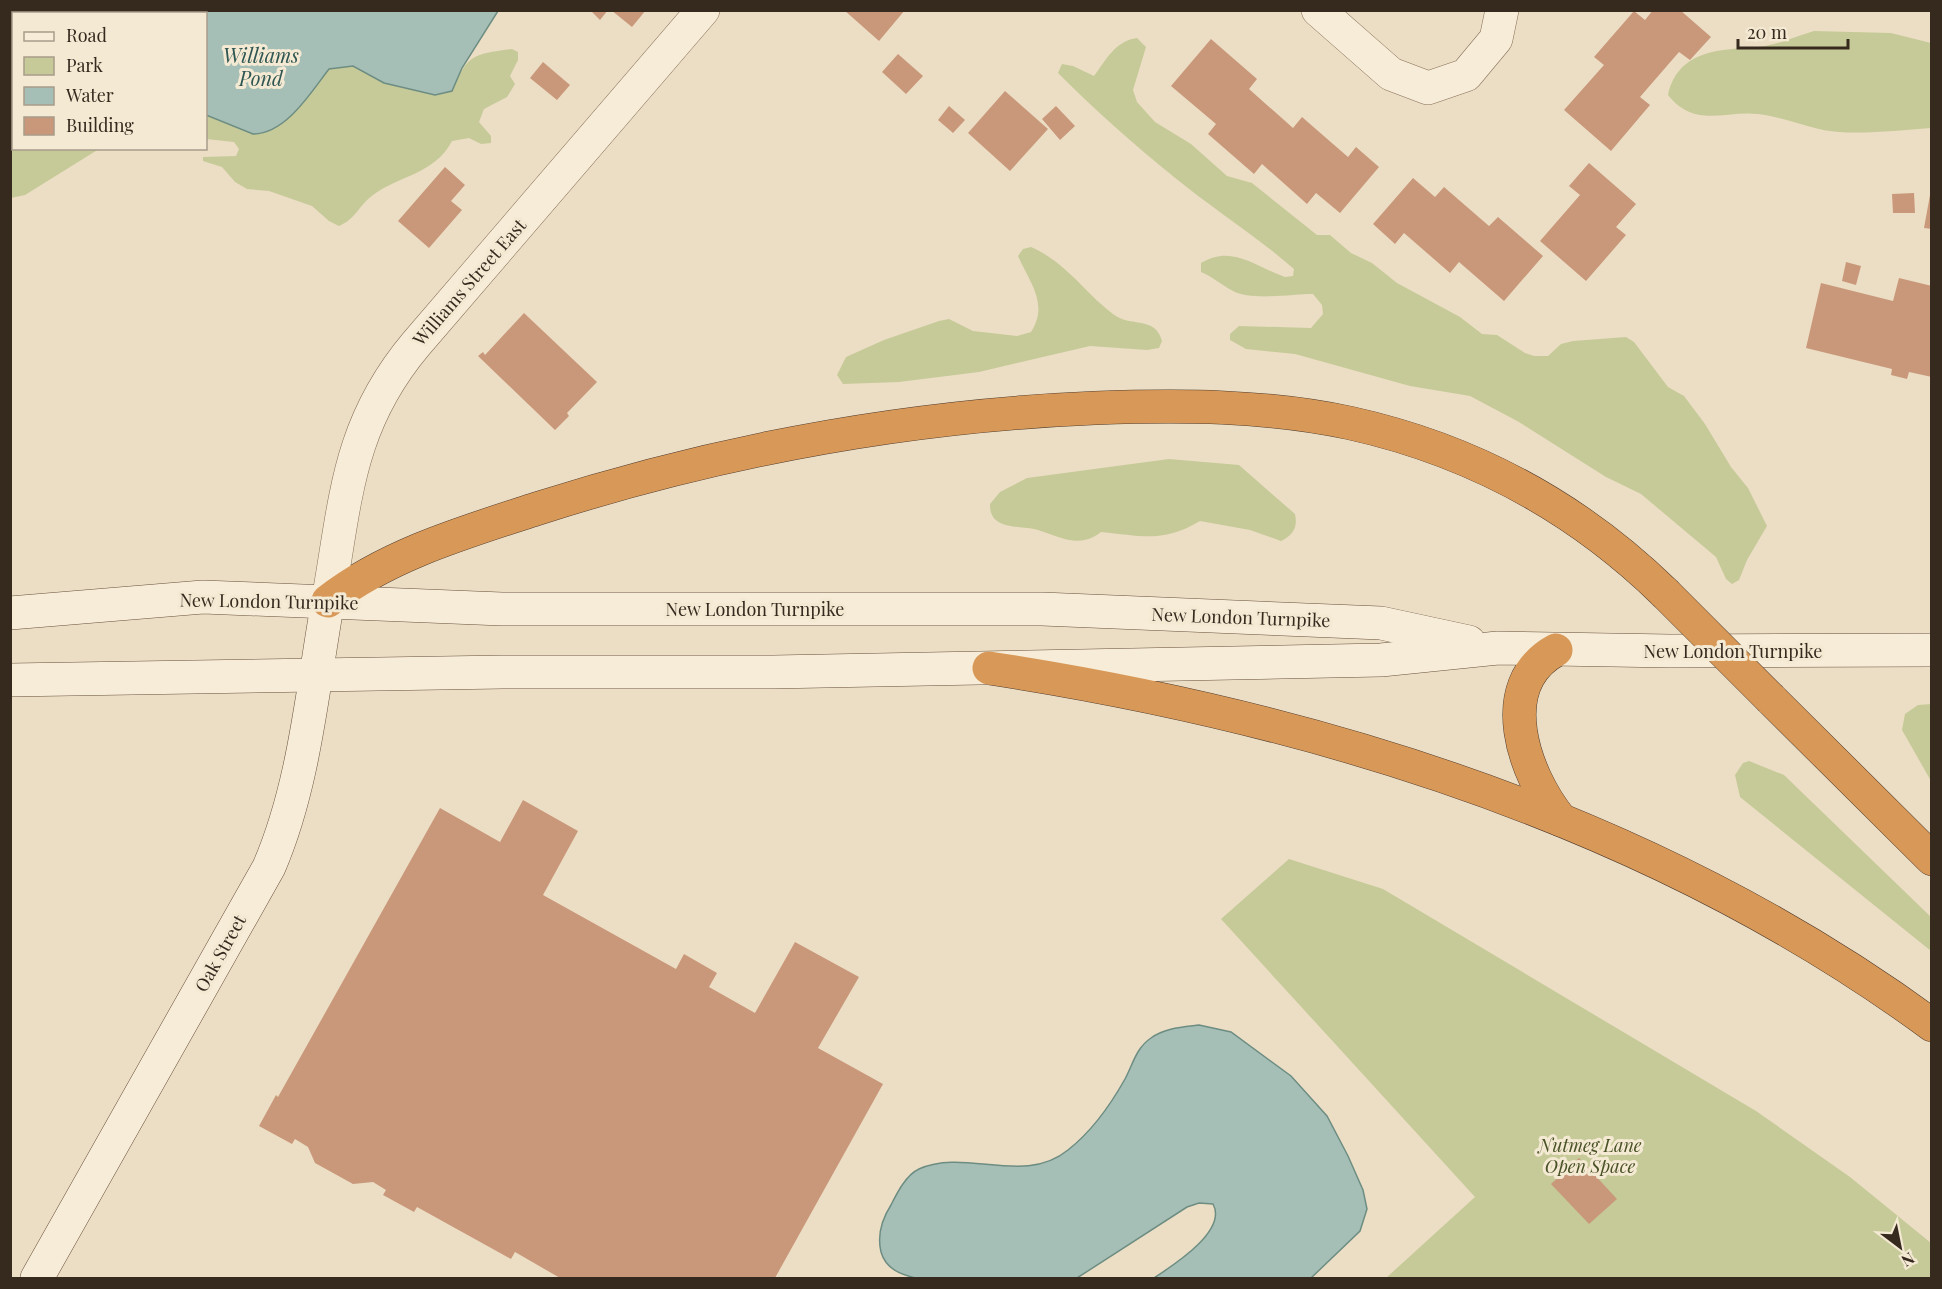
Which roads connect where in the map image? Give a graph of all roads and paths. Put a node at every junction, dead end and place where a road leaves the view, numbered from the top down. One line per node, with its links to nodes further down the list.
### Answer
1 (703, 10): 4 (street, Williams Street East)
2 (1318, 10): 3 (street)
3 (1502, 10)
4 (328, 601): 5 (street, New London Turnpike); 6 (street, New London Turnpike); 10 (street, Oak Street); 13 (highway, bridge)
5 (10, 613)
6 (1498, 648): 7 (street, New London Turnpike); 9 (street, New London Turnpike)
7 (1556, 650): 8 (street, New London Turnpike); 12 (highway)
8 (1932, 650)
9 (990, 668): 10 (street, New London Turnpike); 12 (highway)
10 (315, 675): 11 (street, New London Turnpike); 15 (street, Oak Street)
11 (10, 680)
12 (1561, 820): 14 (highway)
13 (1932, 859)
14 (1932, 1025)
15 (37, 1278)

